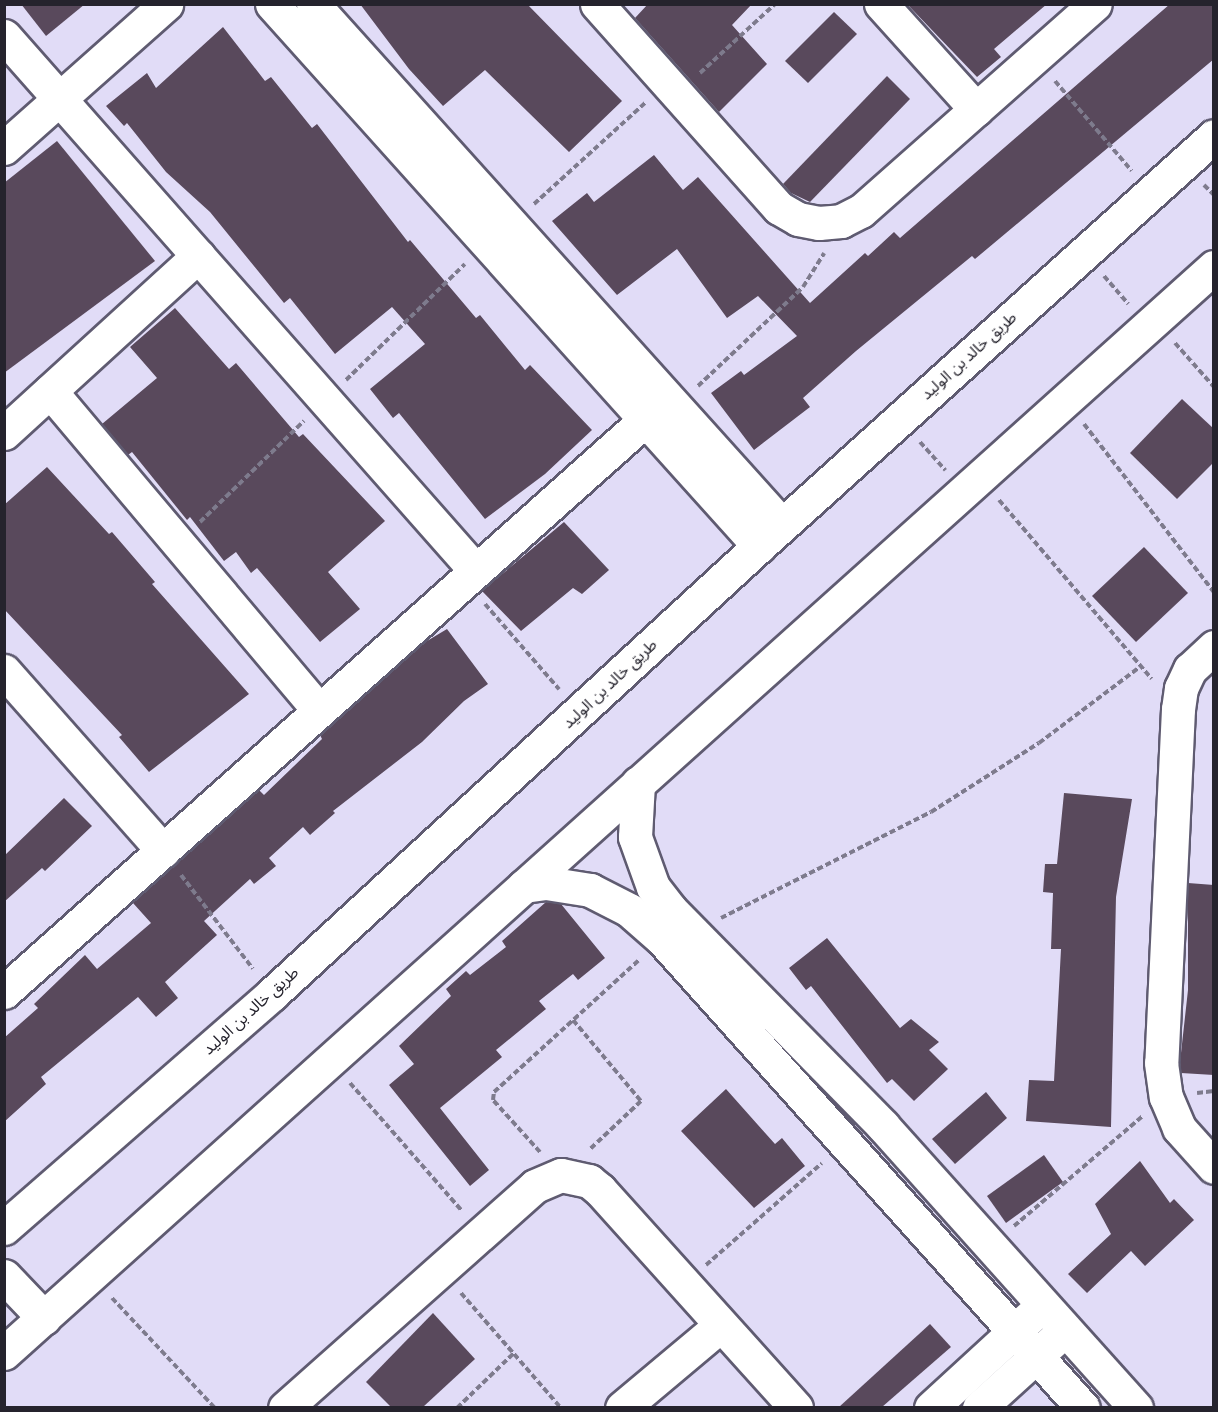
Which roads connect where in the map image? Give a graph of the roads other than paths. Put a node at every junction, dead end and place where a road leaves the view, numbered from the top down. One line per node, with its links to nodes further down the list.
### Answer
1 (166, 4): 8 (street)
2 (272, 4): 15 (street)
3 (313, 4): 17 (street)
4 (597, 4): 9 (street)
5 (881, 4): 9 (street)
6 (1095, 4): 9 (street)
7 (4, 36): 8 (street)
8 (60, 99): 11 (street); 12 (street)
9 (976, 109)
10 (1214, 136): 17 (street, طريق خالد بن الوليد)
11 (4, 148)
12 (198, 256): 14 (street); 18 (street)
13 (1214, 267): 22 (street)
14 (50, 391): 16 (street); 21 (street)
15 (645, 420): 17 (street); 18 (street)
16 (4, 433)
17 (770, 535): 28 (street, طريق خالد بن الوليد)
18 (470, 576): 21 (street)
19 (1214, 647): 27 (street)
20 (4, 671): 23 (street)
21 (319, 711): 23 (street)
22 (638, 783): 24 (street); 25 (street)
23 (163, 851): 26 (street)
24 (524, 886): 25 (street); 31 (street)
25 (677, 935): 30 (street); 34 (street)
26 (6, 987)
27 (1214, 1167)
28 (4, 1228)
29 (4, 1276): 31 (street)
30 (1044, 1305): 33 (street); 34 (street)
31 (44, 1318): 35 (street)
32 (721, 1325): 37 (street); 38 (street); 39 (street)
33 (1066, 1330): 36 (street); 43 (street)
34 (1014, 1332): 36 (street); 40 (street)
35 (4, 1353)
36 (1036, 1356): 41 (street); 42 (street)
37 (285, 1407)
38 (622, 1407)
39 (796, 1407)
40 (931, 1407)
41 (979, 1407)
42 (1083, 1407)
43 (1136, 1407)

